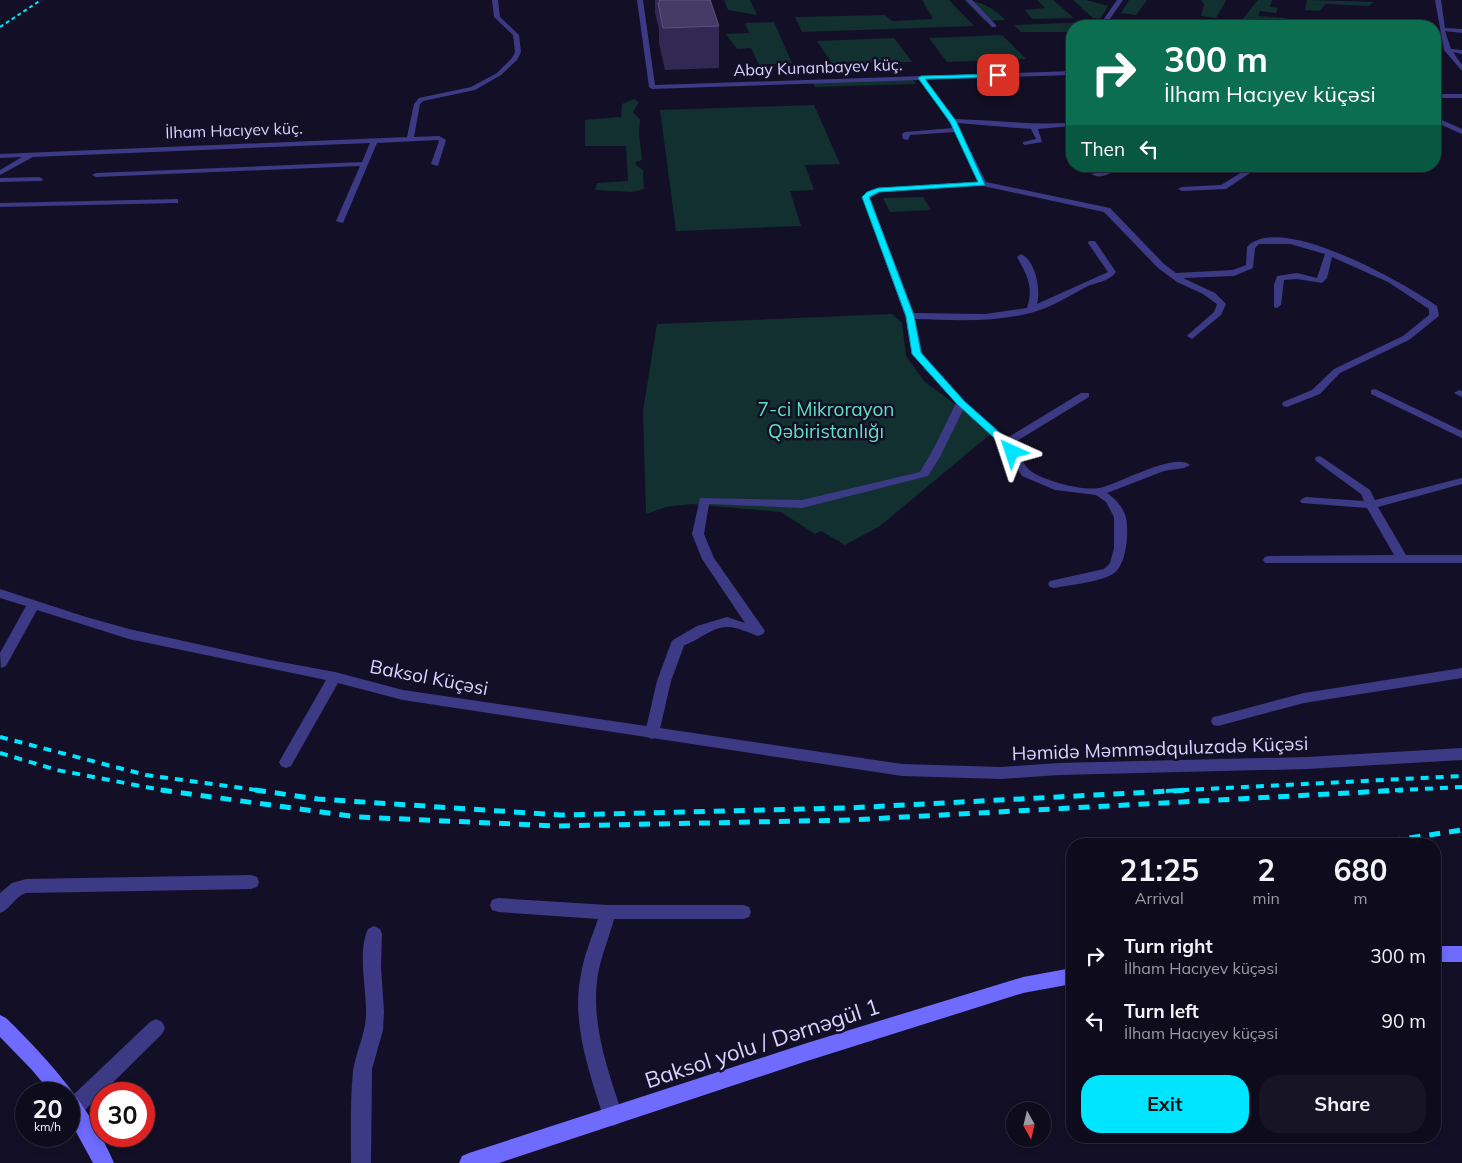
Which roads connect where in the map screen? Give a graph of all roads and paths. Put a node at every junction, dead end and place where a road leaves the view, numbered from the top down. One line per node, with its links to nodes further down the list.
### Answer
1 (495, 0): 23 (street)
2 (640, 0): 15 (street, Abay Kunanbayev küç.)
3 (969, 0): 7 (street)
4 (1120, 0): 6 (street)
5 (1438, 0): 8 (street)
6 (1106, 20)
7 (994, 26)
8 (1443, 29): 9 (street); 11 (street)
9 (1462, 31)
10 (1462, 52): 11 (street)
11 (1448, 54): 12 (street); 13 (street)
12 (1462, 60)
13 (1462, 70)
14 (1066, 73): 15 (street, Abay Kunanbayev küç.)
15 (921, 78): 20 (street)
16 (1441, 96): 17 (street)
17 (1462, 96)
18 (1441, 122): 22 (street)
19 (1066, 124): 21 (street)
20 (955, 126): 21 (street); 24 (street); 38 (street)
21 (1034, 127): 26 (street)
22 (1462, 132)
23 (410, 139): 25 (street, İlham Hacıyev küç.); 30 (street, İlham Hacıyev küç.)
24 (906, 139)
25 (374, 141): 27 (street, İlham Hacıyev küç.); 29 (street)
26 (1025, 142)
27 (31, 155): 28 (street, İlham Hacıyev küç.); 33 (street)
28 (0, 156)
29 (364, 164): 35 (street); 42 (street)
30 (435, 164)
31 (1110, 172): 34 (street)
32 (1246, 172): 39 (street)
33 (0, 173)
34 (1095, 174)
35 (96, 175)
36 (39, 179): 37 (street)
37 (0, 180)
38 (983, 184): 46 (street); 49 (street)
39 (1182, 189)
40 (174, 201): 41 (street)
41 (0, 205)
42 (340, 221)
43 (1092, 244): 48 (street)
44 (1329, 253): 46 (street); 47 (street); 54 (street)
45 (1021, 257): 48 (street)
46 (1174, 276): 50 (street)
47 (1277, 304)
48 (1031, 310): 49 (street)
49 (910, 316): 53 (street)
50 (1192, 336)
51 (1374, 392): 55 (street)
52 (1085, 394): 56 (street)
53 (961, 402): 56 (street); 73 (street)
54 (1287, 404)
55 (1462, 435)
56 (1006, 443): 60 (street)
57 (1320, 459): 62 (street)
58 (1184, 465): 60 (street)
59 (1462, 481): 62 (street)
60 (1099, 492): 66 (street)
61 (1306, 501): 62 (street)
62 (1371, 505): 63 (street)
63 (1402, 559): 64 (street); 65 (street)
64 (1462, 559)
65 (1269, 560)
66 (1054, 584)
67 (0, 593): 68 (street, Baksol Küçəsi)
68 (33, 606): 69 (street); 71 (street, Baksol Küçəsi)
69 (1, 663)
70 (1462, 673): 72 (street, Həmidə Məmmədquluzadə Küçəsi)
71 (335, 677): 73 (street, Baksol Küçəsi); 75 (street)
72 (1218, 721)
73 (652, 733): 76 (street, Baksol Küçəsi)
74 (1462, 754): 76 (street, Həmidə Məmmədquluzadə Küçəsi)
75 (286, 762)
76 (859, 764)
77 (251, 882): 79 (street)
78 (498, 905): 80 (street)
79 (0, 906)
80 (608, 912): 81 (street); 90 (street)
81 (743, 912)
82 (374, 934): 93 (street)
83 (1441, 954): 84 (main road)
84 (1462, 954)
85 (1066, 977): 90 (main road, Baksol yolu / Dərnəgül 1)
86 (0, 1024): 88 (main road)
87 (156, 1028): 89 (street)
88 (54, 1082)
89 (80, 1091)
90 (613, 1116): 94 (main road, Baksol yolu / Dərnəgül 1)
91 (80, 1120): 92 (main road)
92 (104, 1163)
93 (361, 1163)
94 (469, 1163)

